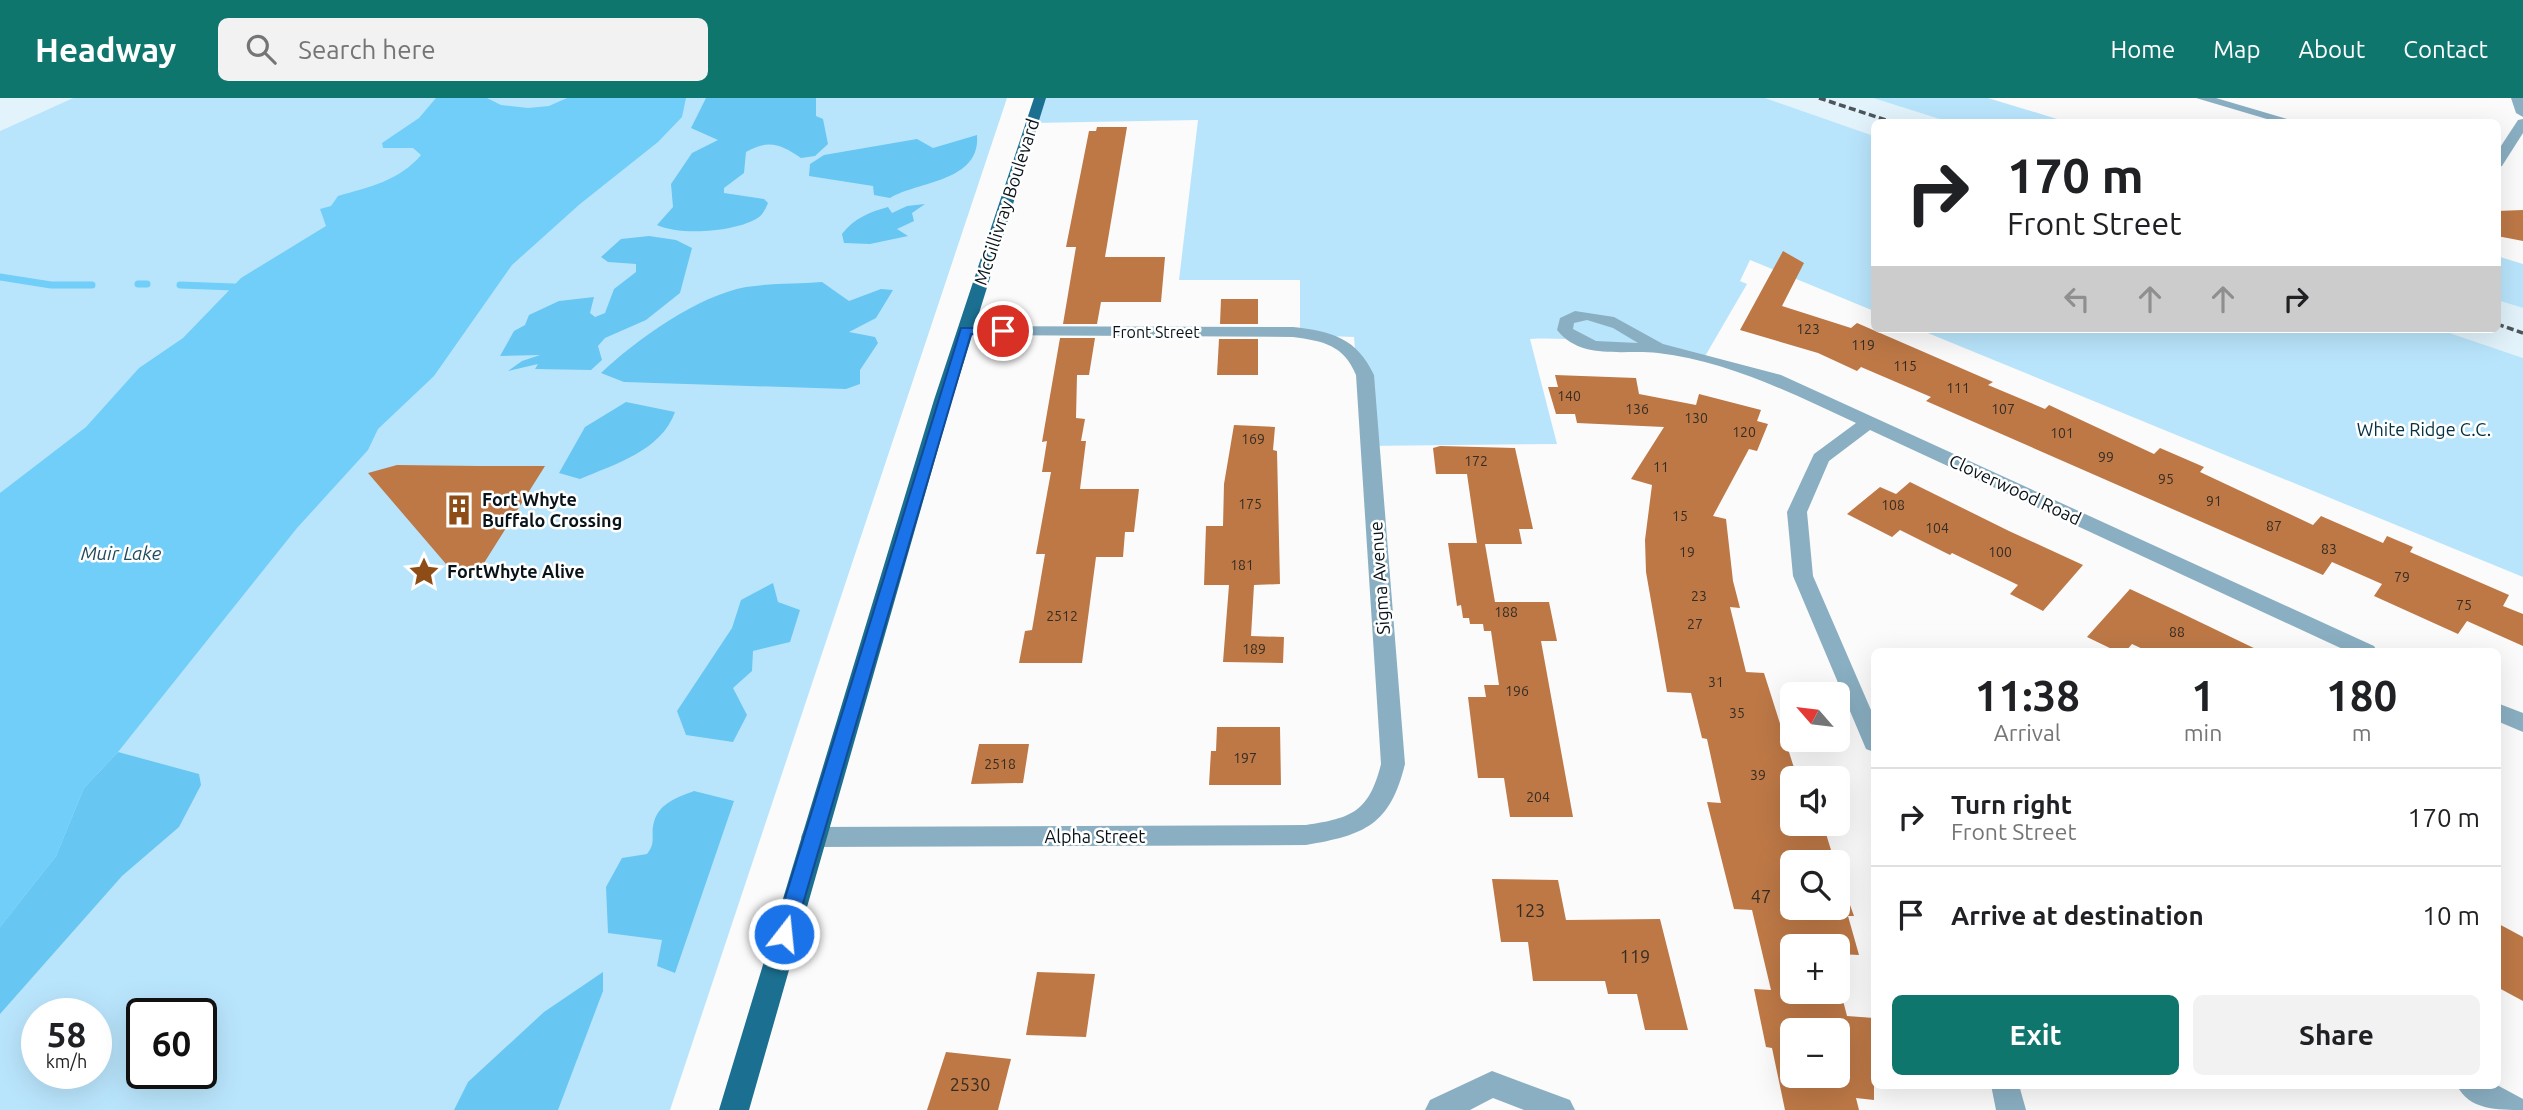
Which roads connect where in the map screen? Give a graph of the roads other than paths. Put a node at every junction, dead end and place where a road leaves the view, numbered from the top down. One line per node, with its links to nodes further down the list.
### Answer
1 (1041, 98): 8 (main road, McGillivray Boulevard)
2 (2202, 98): 5 (street)
3 (2517, 98): 4 (street)
4 (2523, 113)
5 (2279, 119)
6 (2523, 124): 7 (street)
7 (2501, 157)
8 (966, 331): 9 (street, Front Street); 17 (main road, McGillivray Boulevard)
9 (1344, 344): 16 (street, Sigma Avenue)
10 (1658, 348): 11 (street, Cloverwood Road)
11 (1867, 423): 12 (street, Cloverwood Road); 15 (street)
12 (2359, 648)
13 (2501, 713): 14 (street)
14 (2523, 723)
15 (1871, 736)
16 (1373, 815): 17 (street, Alpha Street)
17 (813, 837): 20 (main road, McGillivray Boulevard)
18 (2006, 1089): 23 (street)
19 (2477, 1089): 24 (street)
20 (734, 1110)
21 (1440, 1110): 22 (street)
22 (1560, 1110)
23 (2011, 1110)
24 (2514, 1110)

